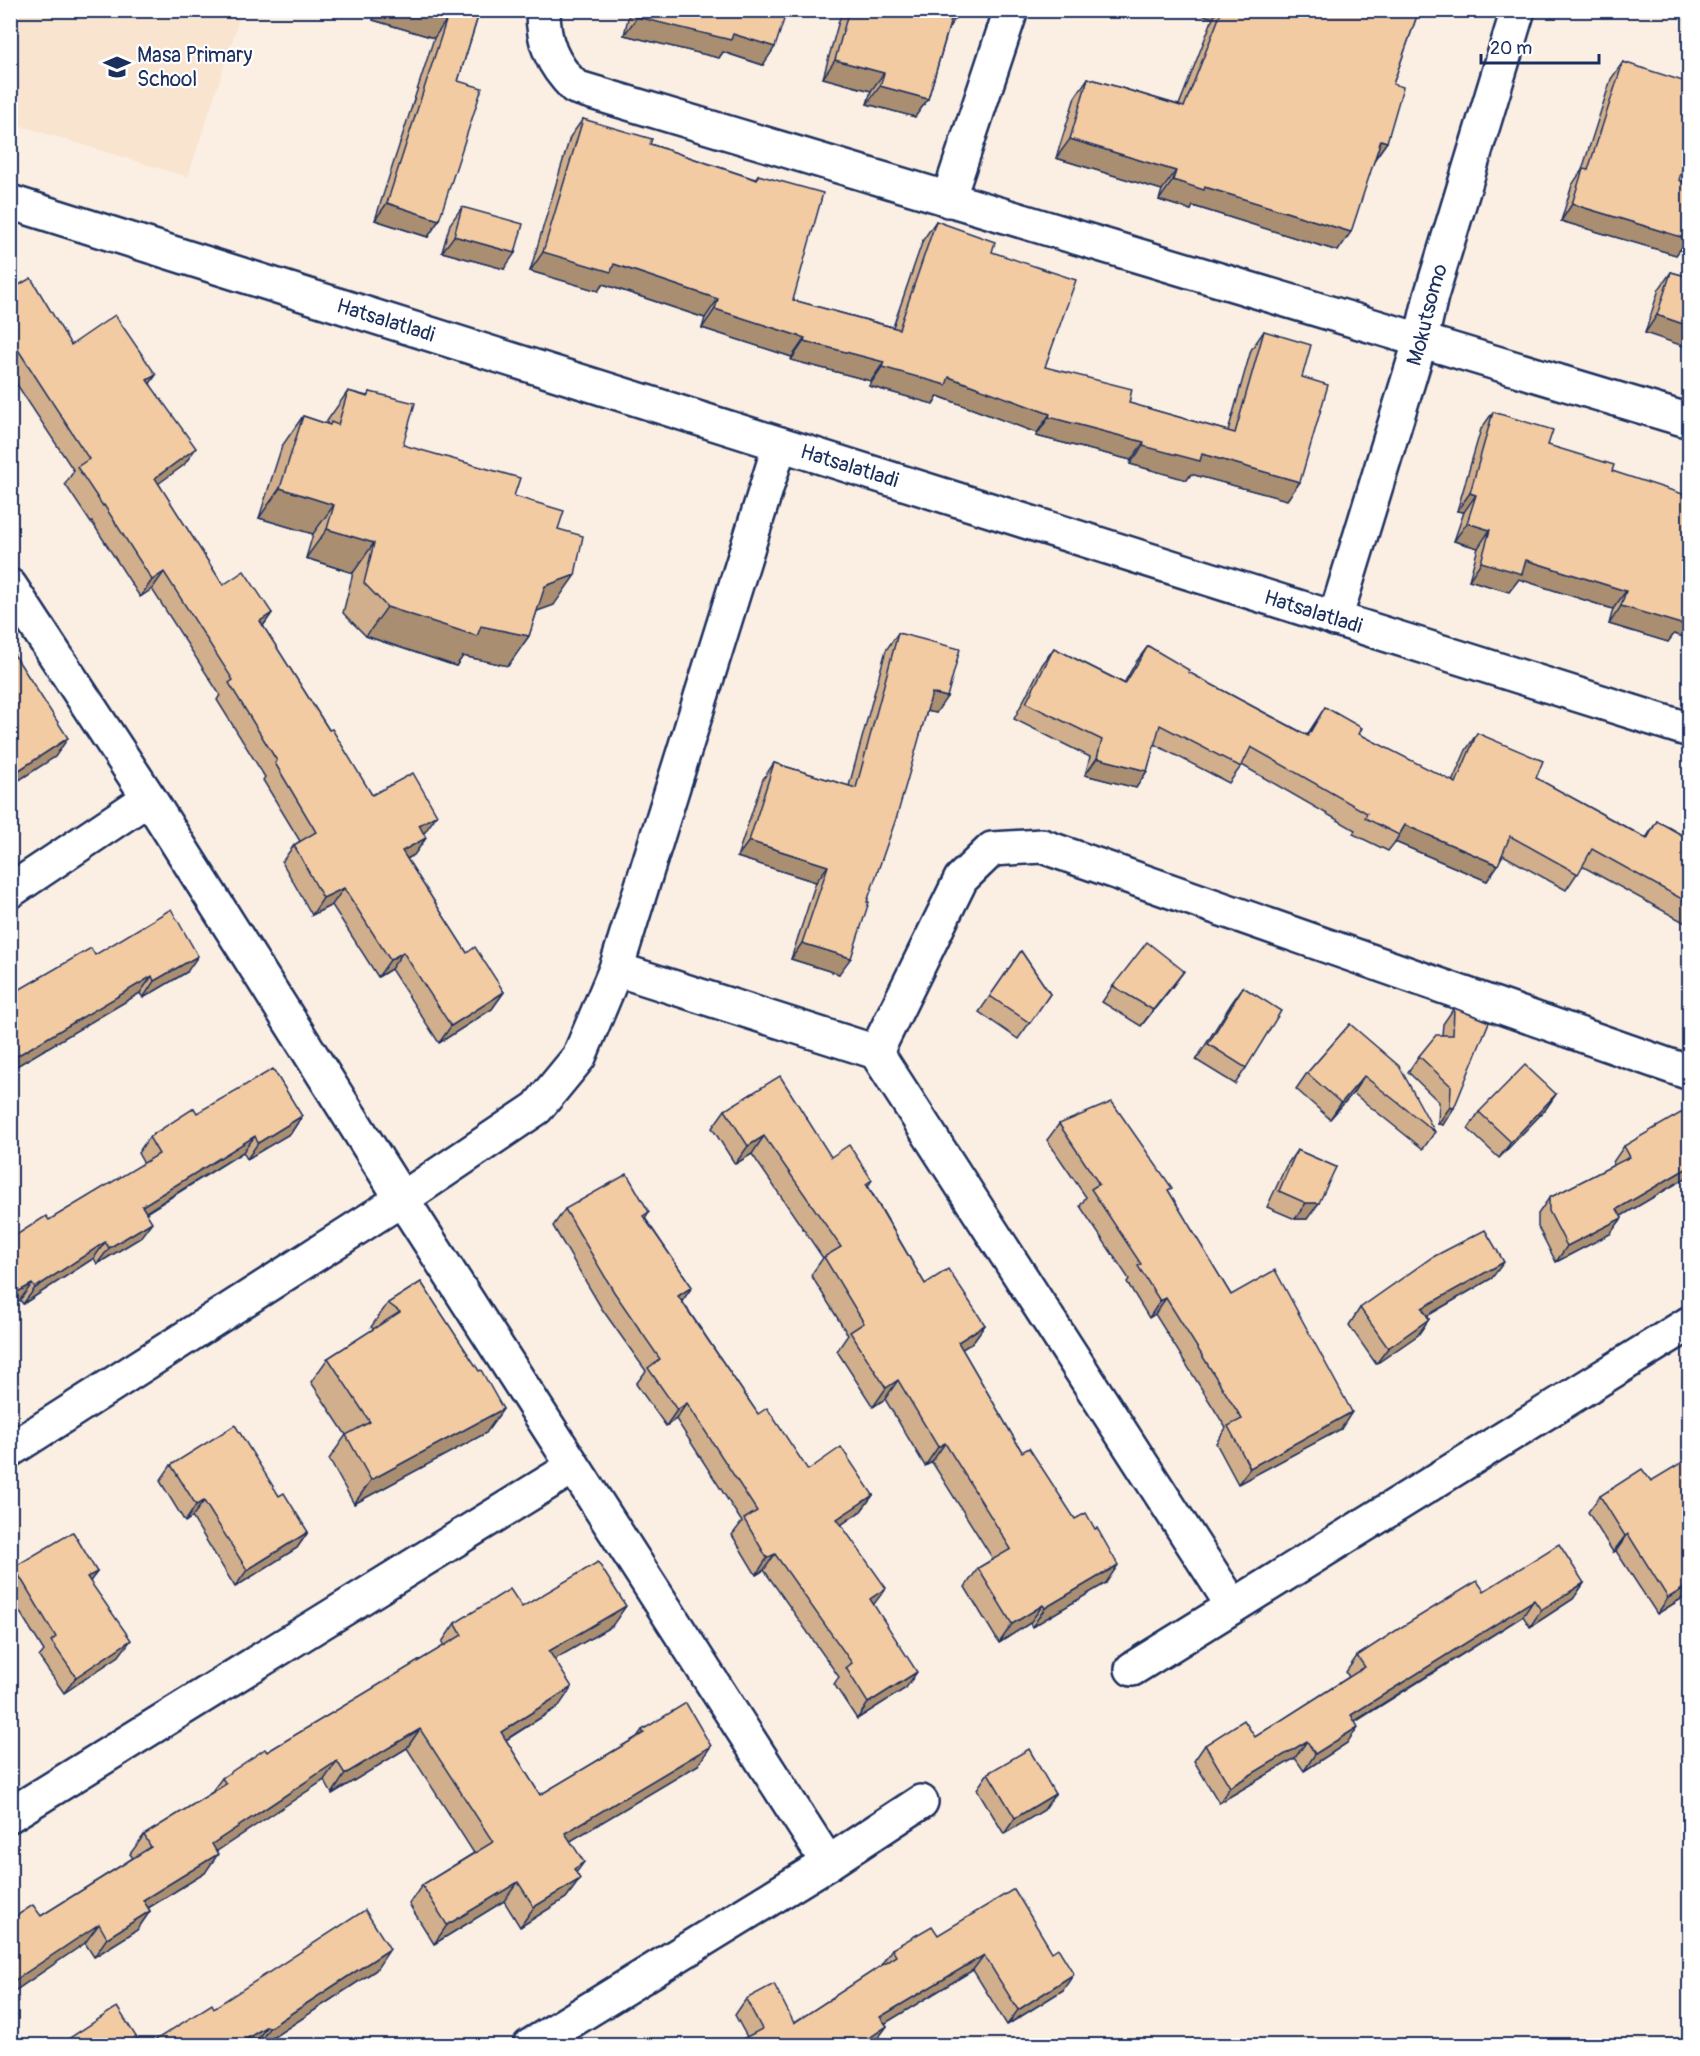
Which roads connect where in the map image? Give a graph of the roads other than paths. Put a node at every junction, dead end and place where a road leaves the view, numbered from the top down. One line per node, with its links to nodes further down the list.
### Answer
1 (543, 10): 4 (street)
2 (1011, 10): 4 (street)
3 (1518, 10): 6 (street, Mokutsomo)
4 (948, 200): 6 (street)
5 (10, 202): 8 (street, Hatsalatladi)
6 (1421, 339): 7 (street); 10 (street, Mokutsomo)
7 (1689, 421)
8 (780, 444): 10 (street, Hatsalatladi); 14 (street)
9 (10, 586): 12 (street)
10 (1335, 619): 11 (street, Hatsalatladi)
11 (1689, 730)
12 (149, 798): 13 (street); 17 (street)
13 (10, 891)
14 (616, 969): 15 (street); 17 (street)
15 (876, 1052): 16 (street); 21 (street)
16 (1689, 1073)
17 (402, 1199): 19 (street); 20 (street)
18 (1689, 1323): 21 (street)
19 (10, 1450)
20 (573, 1467): 24 (street); 25 (street)
21 (1233, 1606): 22 (street)
22 (1132, 1669)
23 (921, 1802): 25 (street)
24 (10, 1815)
25 (828, 1863): 26 (street)
26 (530, 2046)

